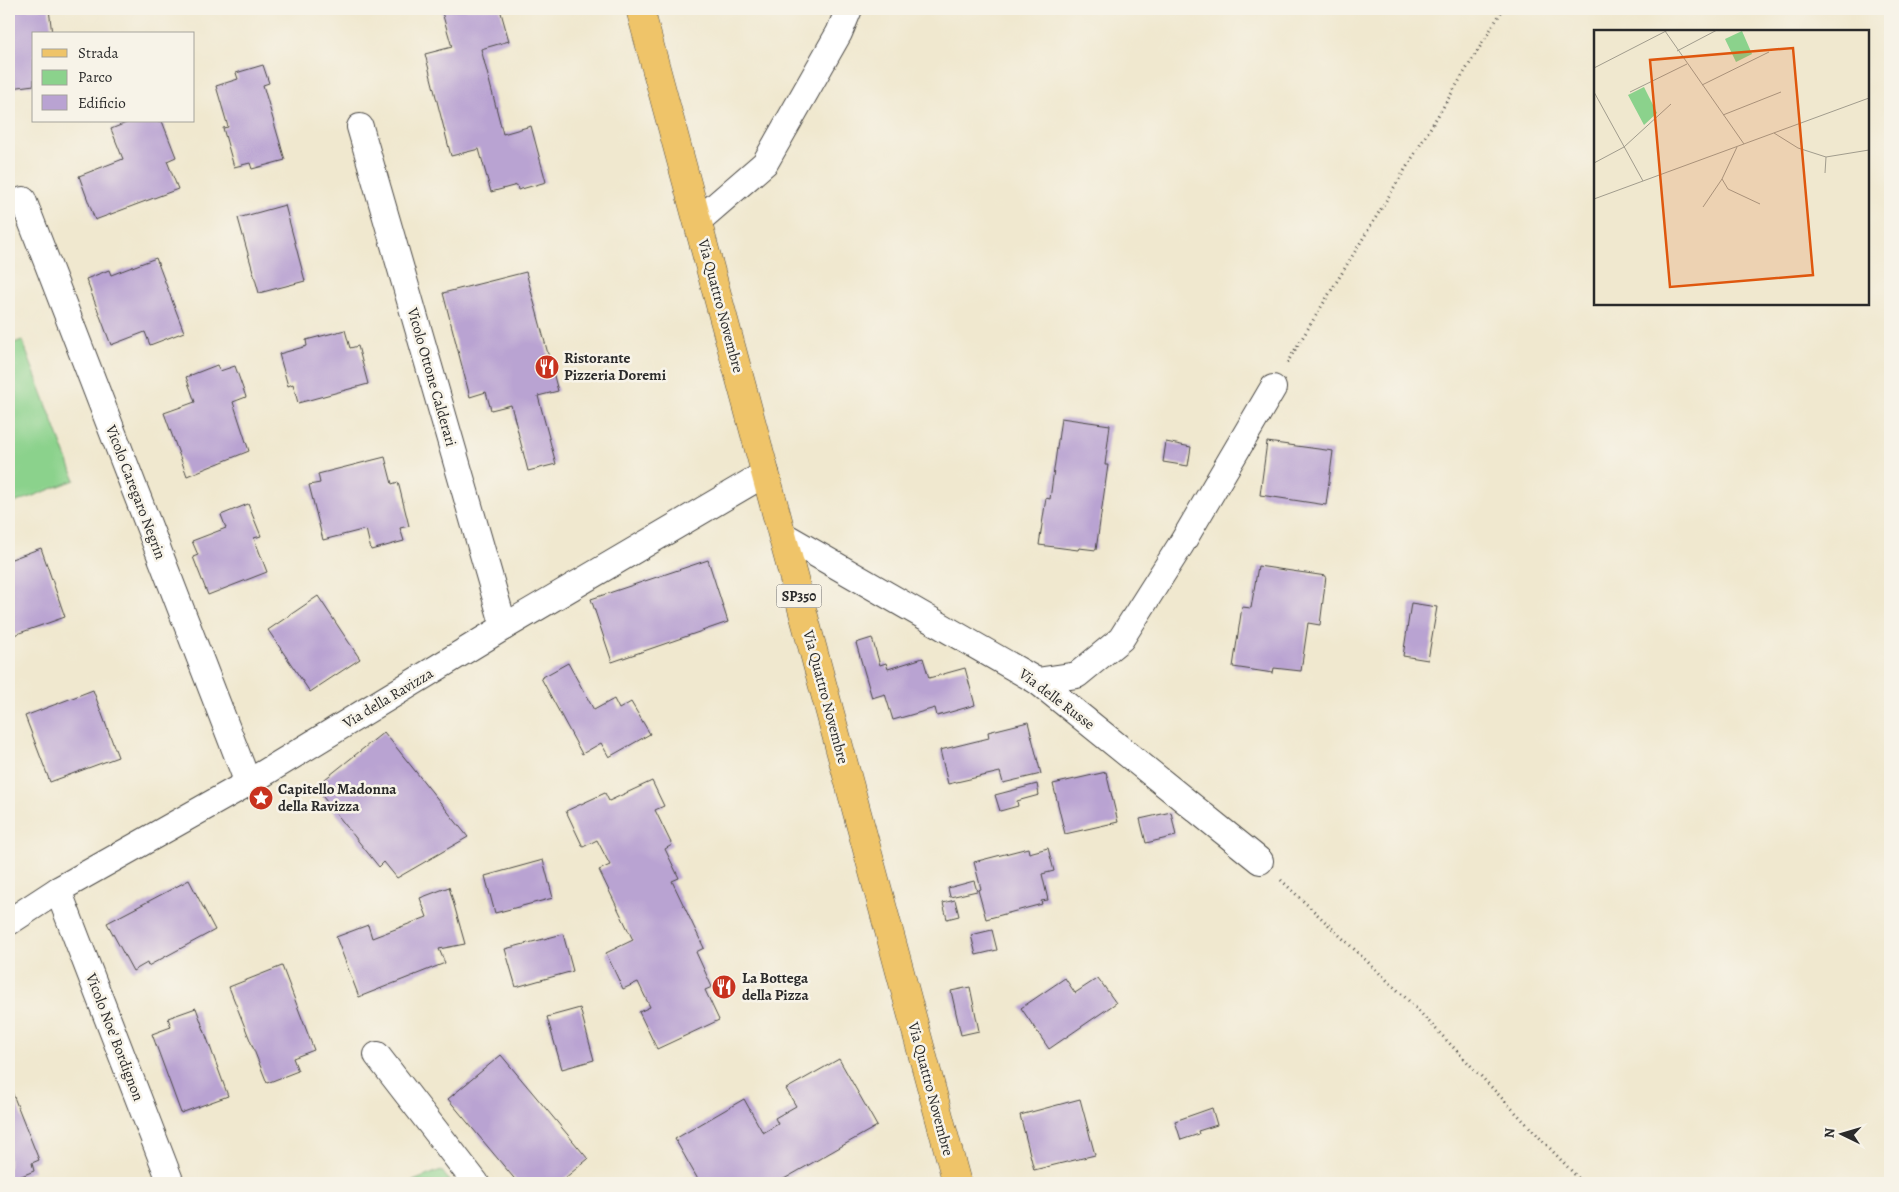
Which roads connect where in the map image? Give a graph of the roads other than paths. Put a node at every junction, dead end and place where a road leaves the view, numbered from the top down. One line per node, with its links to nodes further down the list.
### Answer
1 (640, 9): 5 (main road, Via Quattro Novembre / SP350)
2 (849, 9): 5 (street)
3 (360, 128): 9 (street, Vicolo Ottone Calderari)
4 (23, 200): 11 (street, Vicolo Caregaro Negrin)
5 (698, 221): 7 (main road, Via Quattro Novembre / SP350)
6 (1273, 388): 10 (street)
7 (766, 473): 8 (main road, Via Quattro Novembre / SP350); 9 (street, Via della Ravizza)
8 (783, 534): 10 (street, Via delle Russe); 18 (main road, Via Quattro Novembre / SP350)
9 (504, 627): 11 (street, Via della Ravizza)
10 (1037, 681): 12 (street, Via delle Russe)
11 (248, 783): 13 (street, Via della Ravizza)
12 (1260, 861)
13 (58, 890): 14 (street, Via della Ravizza); 16 (street, Vicolo Noe' Bordignon)
14 (9, 922)
15 (377, 1055): 17 (street)
16 (171, 1183)
17 (476, 1183)
18 (957, 1183)

